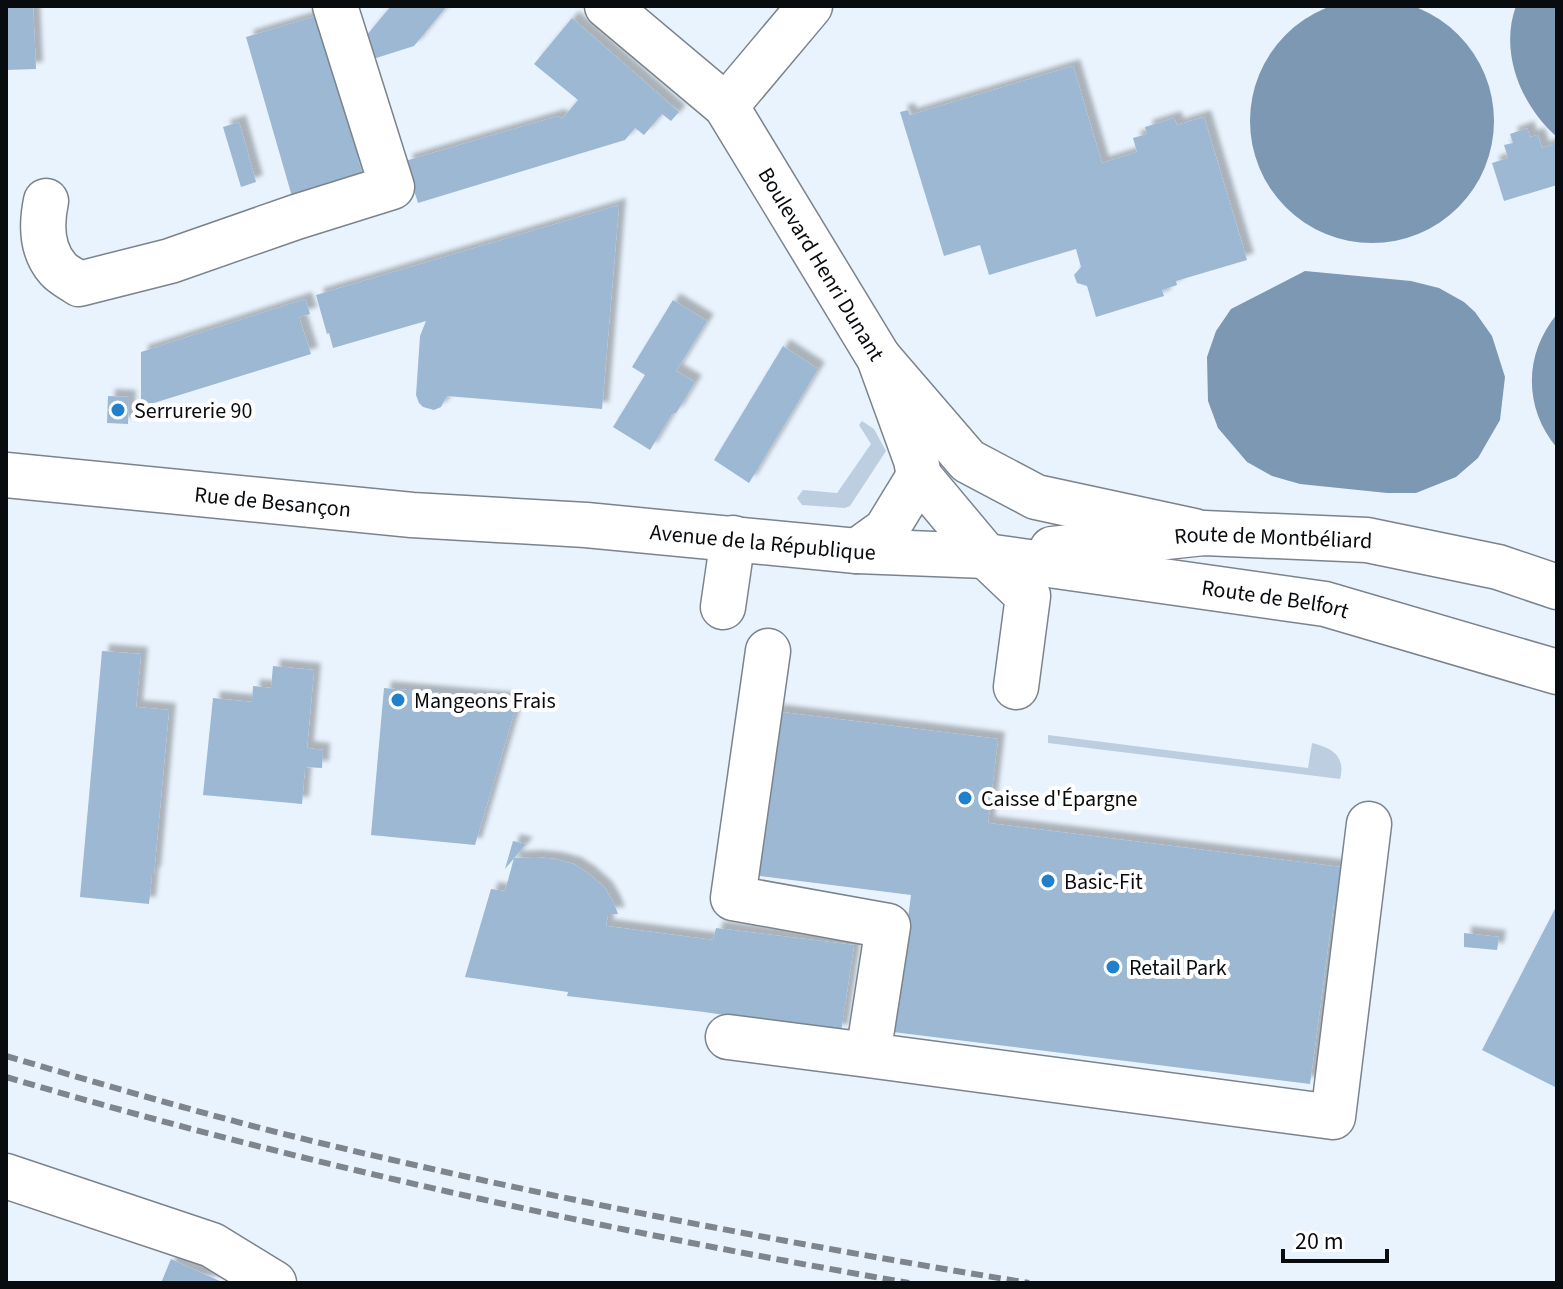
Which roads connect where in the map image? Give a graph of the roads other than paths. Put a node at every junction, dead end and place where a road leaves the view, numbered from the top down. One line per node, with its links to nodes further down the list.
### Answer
1 (335, 6): 5 (main road)
2 (607, 6): 4 (main road, Boulevard Henri Dunant)
3 (810, 6): 4 (main road)
4 (726, 106): 6 (main road, Boulevard Henri Dunant)
5 (46, 201)
6 (879, 358): 8 (main road, Boulevard Henri Dunant); 10 (main road)
7 (6, 475): 9 (main road, Rue de Besançon)
8 (919, 476): 12 (main road); 13 (main road, Boulevard Henri Dunant)
9 (538, 522): 11 (main road, Avenue de la République)
10 (1204, 533): 13 (main road, Route de Montbéliard); 14 (main road, Route de Montbéliard)
11 (733, 538): 12 (main road, Avenue de la République); 15 (main road)
12 (857, 551): 13 (main road, Avenue de la République)
13 (986, 556): 17 (main road, Route de Belfort); 18 (main road, Boulevard Henri Dunant)
14 (1557, 587)
15 (723, 607)
16 (768, 651): 21 (main road)
17 (1557, 672)
18 (1016, 687)
19 (1369, 824): 21 (main road)
20 (728, 1037): 21 (main road)
21 (868, 1055)
22 (6, 1176): 23 (main road)
23 (274, 1283)

